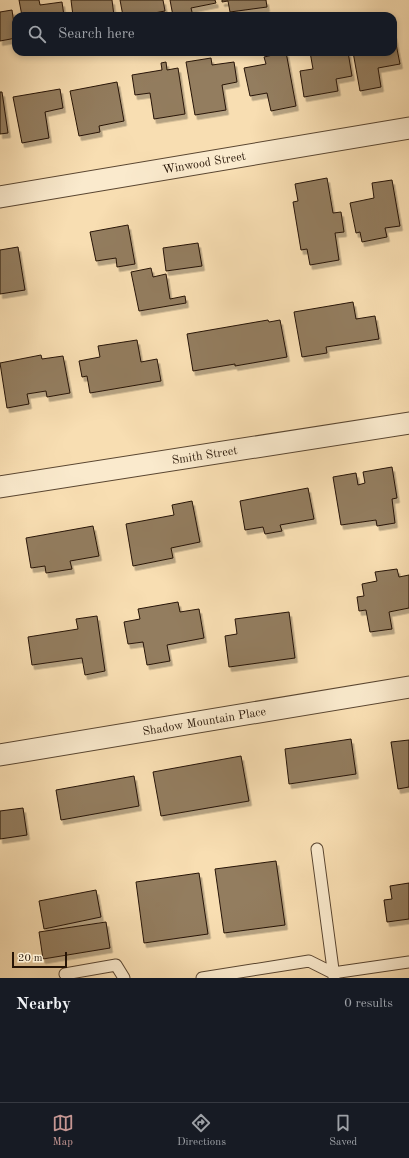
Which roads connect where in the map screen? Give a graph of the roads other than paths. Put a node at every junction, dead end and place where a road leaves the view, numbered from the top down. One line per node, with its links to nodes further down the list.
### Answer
1 (409, 128): 2 (street, Winwood Street)
2 (0, 197)
3 (409, 423): 4 (street, Smith Street)
4 (0, 487)
5 (409, 687): 6 (street, Shadow Mountain Place)
6 (0, 755)
7 (317, 849): 10 (lane)
8 (409, 962): 10 (lane)
9 (65, 974): 11 (lane)
10 (334, 976): 12 (lane)
11 (124, 978)
12 (202, 978)

